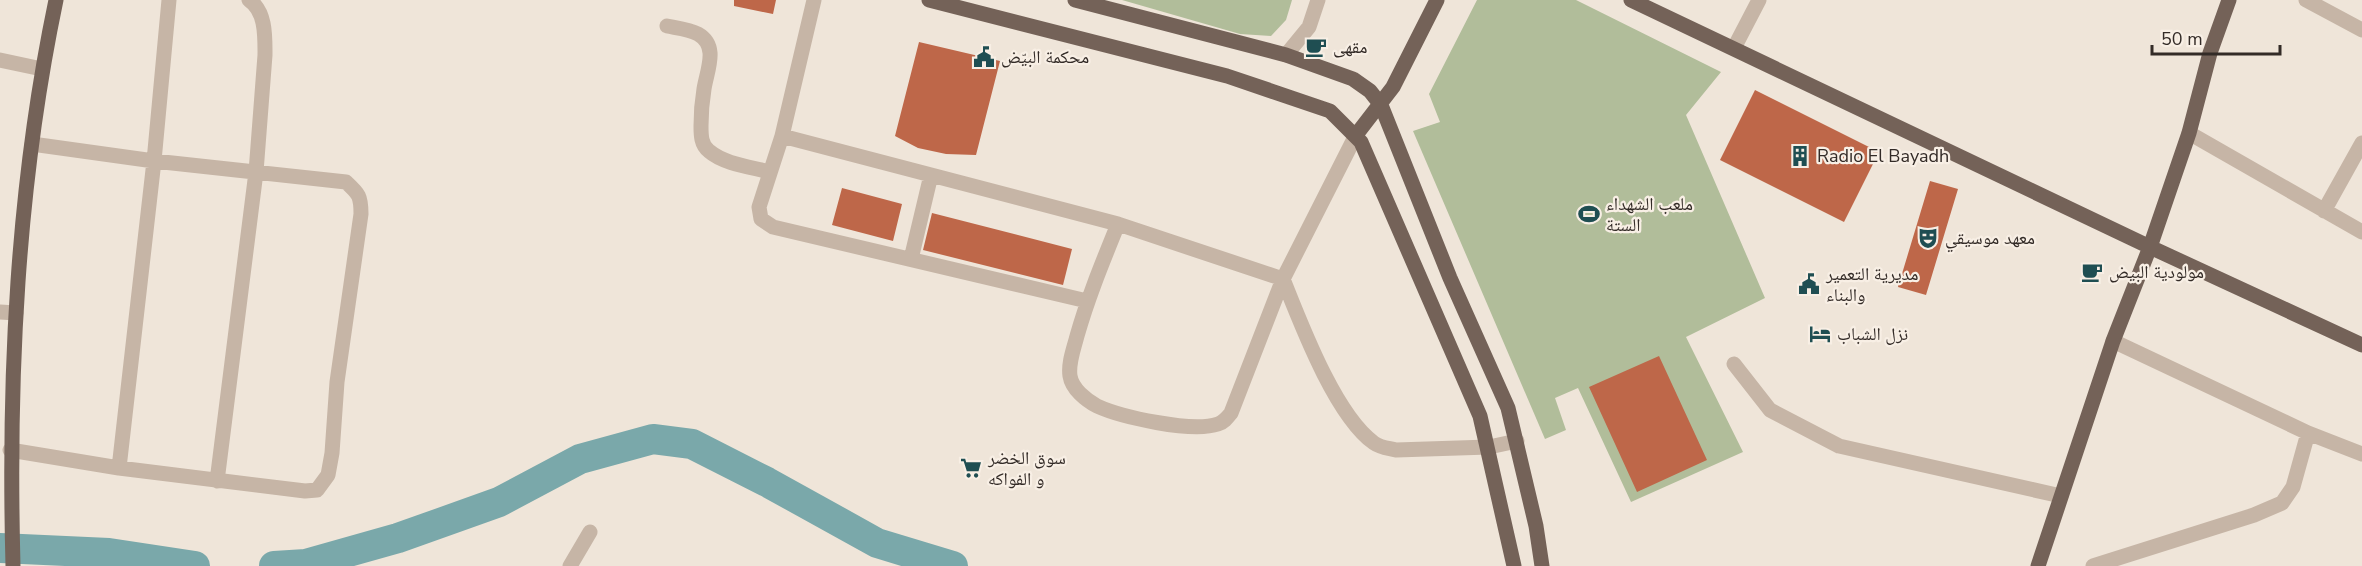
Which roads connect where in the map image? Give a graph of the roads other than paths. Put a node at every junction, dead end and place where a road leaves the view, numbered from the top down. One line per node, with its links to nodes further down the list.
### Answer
1 (56, 0): 18 (main road)
2 (169, 0): 25 (street)
3 (249, 0): 26 (street)
4 (814, 0): 22 (street)
5 (929, 0): 21 (main road)
6 (1075, 0): 16 (main road)
7 (1318, 0): 16 (street)
8 (1437, 0): 19 (main road)
9 (1631, 0): 15 (main road)
10 (1759, 0): 15 (street)
11 (2229, 0): 20 (main road)
12 (2306, 0): 14 (street)
13 (667, 26): 27 (street)
14 (2362, 30)
15 (1734, 48): 32 (main road)
16 (1286, 55): 19 (main road)
17 (0, 60): 18 (street)
18 (42, 69): 24 (main road)
19 (1381, 105): 21 (main road); 41 (main road)
20 (2189, 133): 29 (street); 32 (main road)
21 (1356, 135): 34 (street); 42 (main road)
22 (782, 136): 27 (street); 28 (street)
23 (2362, 143): 29 (street)
24 (32, 144): 25 (street); 36 (main road)
25 (154, 161): 26 (street); 45 (street)
26 (256, 172): 46 (street); 46 (street)
27 (770, 172): 33 (street)
28 (931, 175): 30 (street); 33 (street)
29 (2324, 211): 31 (street)
30 (1118, 224): 34 (street); 35 (street)
31 (2362, 232)
32 (2150, 247): 37 (main road); 38 (main road)
33 (911, 259): 35 (street)
34 (1283, 279): 35 (street); 42 (street)
35 (1087, 301)
36 (8, 313): 44 (main road)
37 (2113, 341): 40 (street); 47 (main road)
38 (2362, 345)
39 (1734, 364): 47 (street)
40 (2308, 433): 43 (street); 54 (street)
41 (1517, 441): 42 (street); 52 (main road)
42 (1489, 447): 51 (main road)
43 (2362, 454)
44 (8, 460): 45 (street); 49 (main road)
45 (119, 468): 46 (street)
46 (217, 481)
47 (2061, 496): 53 (main road)
48 (590, 532): 50 (street)
49 (13, 566)
50 (570, 566)
51 (1514, 566)
52 (1542, 566)
53 (2038, 566)
54 (2093, 566)

